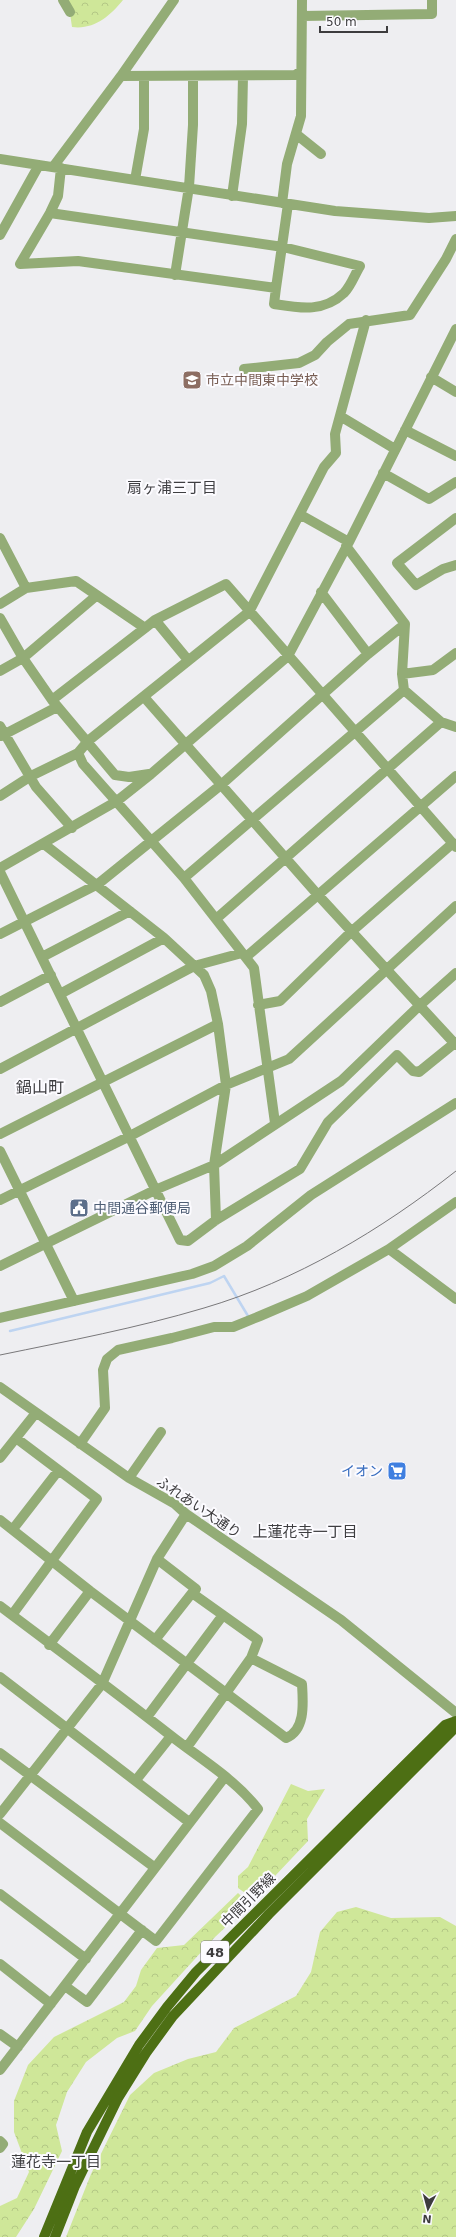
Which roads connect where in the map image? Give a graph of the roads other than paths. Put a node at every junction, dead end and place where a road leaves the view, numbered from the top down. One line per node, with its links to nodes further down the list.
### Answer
1 (63, 0): 5 (street)
2 (174, 0): 8 (street)
3 (302, 0): 6 (street)
4 (432, 0): 6 (street)
5 (70, 12)
6 (302, 16): 7 (street)
7 (300, 72): 10 (street); 12 (street)
8 (121, 76): 11 (street); 16 (street)
9 (193, 76): 10 (street); 11 (street); 18 (street)
10 (243, 76): 19 (street)
11 (144, 77): 17 (street)
12 (296, 134): 13 (street); 20 (street)
13 (321, 154)
14 (0, 159): 15 (street)
15 (39, 165): 16 (street); 24 (street)
16 (57, 167): 17 (street); 21 (street)
17 (136, 180): 18 (street)
18 (189, 187): 19 (street); 23 (street)
19 (232, 196): 20 (street)
20 (285, 203): 22 (street); 26 (street)
21 (50, 213): 23 (street); 27 (street)
22 (456, 216)
23 (181, 232): 26 (street); 27 (street)
24 (0, 235)
25 (456, 239): 29 (street)
26 (283, 247): 28 (street); 28 (street)
27 (176, 275): 28 (street)
28 (276, 288)
29 (366, 320): 31 (street); 34 (street)
30 (456, 329): 32 (street)
31 (244, 369)
32 (431, 377): 33 (street); 35 (street)
33 (456, 392)
34 (340, 416): 36 (street); 40 (street)
35 (405, 430): 36 (street); 37 (street)
36 (395, 450): 38 (street)
37 (456, 456)
38 (383, 473): 39 (street); 43 (street)
39 (456, 482)
40 (301, 515): 43 (street); 49 (street)
41 (456, 518): 44 (street)
42 (0, 538): 45 (street)
43 (348, 544): 46 (street); 52 (street)
44 (456, 565)
45 (26, 588): 47 (street); 48 (street)
46 (321, 592): 55 (street); 56 (street)
47 (96, 596): 53 (street); 57 (street)
48 (0, 604)
49 (249, 612): 51 (street); 56 (street); 58 (street)
50 (0, 618): 57 (street)
51 (155, 620): 53 (street); 58 (street)
52 (406, 624): 55 (street); 60 (street)
53 (145, 628): 64 (street)
54 (456, 653): 60 (street)
55 (368, 654): 62 (street)
56 (288, 656): 62 (street); 70 (street)
57 (23, 658): 59 (street); 64 (street)
58 (188, 660): 63 (street)
59 (0, 671)
60 (402, 674): 61 (street)
61 (404, 690): 65 (street); 68 (street)
62 (323, 696): 68 (street); 76 (street)
63 (144, 697): 69 (street); 70 (street)
64 (55, 704): 67 (street); 69 (street)
65 (441, 722): 66 (street); 72 (street)
66 (456, 727)
67 (2, 732): 74 (street)
68 (356, 732): 72 (street); 80 (street)
69 (88, 741): 71 (street); 73 (street)
70 (186, 743): 73 (street); 76 (street)
71 (78, 754): 74 (street); 78 (street)
72 (389, 768): 79 (street); 85 (street)
73 (151, 774): 78 (street)
74 (31, 776): 77 (street); 81 (street)
75 (456, 776): 79 (street)
76 (222, 784): 80 (street); 82 (street)
77 (0, 796)
78 (117, 801): 81 (street); 82 (street)
79 (421, 806): 84 (street); 90 (street)
80 (254, 820): 85 (street); 88 (street)
81 (72, 828): 83 (street)
82 (153, 841): 88 (street); 89 (street)
83 (44, 844): 86 (street); 89 (street)
84 (454, 845): 95 (street)
85 (287, 858): 90 (street); 93 (street)
86 (0, 868)
87 (0, 872): 94 (street)
88 (184, 878): 93 (street)
89 (98, 884): 92 (street); 94 (street)
90 (318, 895): 95 (street); 98 (street)
91 (456, 906): 101 (street)
92 (130, 911): 97 (street); 99 (street)
93 (216, 919): 98 (street)
94 (25, 921): 96 (street); 99 (street)
95 (351, 932): 101 (street); 106 (street)
96 (0, 934)
97 (164, 938): 100 (street); 104 (street)
98 (244, 955): 100 (street); 106 (street)
99 (42, 957): 103 (street)
100 (194, 966): 108 (street); 109 (street)
101 (385, 969): 107 (street); 111 (street)
102 (456, 973): 107 (street)
103 (50, 975): 104 (street); 105 (street)
104 (60, 994): 109 (street)
105 (0, 1002)
106 (258, 1005): 111 (street)
107 (419, 1006): 110 (street); 116 (street)
108 (218, 1024): 113 (street); 114 (street)
109 (78, 1029): 112 (street); 113 (street)
110 (455, 1044): 125 (street)
111 (268, 1066): 114 (street); 116 (street)
112 (0, 1069)
113 (104, 1083): 117 (street); 118 (street)
114 (226, 1085): 118 (street); 120 (street)
115 (456, 1103): 130 (street)
116 (275, 1123): 120 (street)
117 (0, 1134)
118 (130, 1136): 121 (street); 122 (street)
119 (0, 1151): 122 (street)
120 (214, 1165): 121 (street); 125 (street)
121 (155, 1190): 125 (street); 126 (street)
122 (20, 1191): 123 (street); 126 (street)
123 (0, 1200)
124 (456, 1202): 127 (street)
125 (216, 1220)
126 (46, 1244): 128 (street); 130 (street)
127 (389, 1249): 129 (street); 136 (street)
128 (0, 1266)
129 (456, 1299)
130 (74, 1301): 131 (street)
131 (0, 1318)
132 (0, 1387): 133 (street, ふれあい大通り)
133 (35, 1414): 135 (street); 136 (street, ふれあい大通り)
134 (162, 1432): 139 (street)
135 (16, 1438): 137 (street); 138 (street)
136 (80, 1444): 139 (street, ふれあい大通り)
137 (0, 1458)
138 (58, 1471): 142 (street); 144 (street)
139 (129, 1478): 140 (street, ふれあい大通り)
140 (186, 1514): 143 (street); 158 (street, ふれあい大通り)
141 (0, 1520): 142 (street)
142 (13, 1529): 144 (street)
143 (157, 1559): 146 (street); 150 (street)
144 (53, 1561): 145 (street); 148 (street)
145 (90, 1592): 150 (street); 152 (street)
146 (192, 1593): 149 (street); 151 (street)
147 (0, 1606): 148 (street)
148 (12, 1615): 152 (street)
149 (222, 1615): 153 (street); 154 (street)
150 (130, 1621): 151 (street); 156 (street)
151 (155, 1640): 154 (street)
152 (49, 1645): 156 (street)
153 (252, 1658): 157 (street); 157 (street)
154 (187, 1664): 157 (street); 159 (street)
155 (0, 1677): 162 (street)
156 (102, 1684): 159 (street); 162 (street)
157 (226, 1693): 164 (street)
158 (456, 1712)
159 (147, 1717): 163 (street)
160 (456, 1721): 185 (main road, 中間引野線 / 48)
161 (456, 1727): 186 (main road, 中間引野線 / 48)
162 (67, 1730): 166 (street); 168 (street)
163 (171, 1736): 164 (street); 168 (street)
164 (187, 1748): 167 (street)
165 (0, 1752): 166 (street)
166 (30, 1776): 169 (street); 172 (street)
167 (224, 1778): 170 (street); 175 (street)
168 (136, 1780): 170 (street)
169 (0, 1814)
170 (189, 1822): 172 (street)
171 (0, 1823): 174 (street)
172 (154, 1868): 174 (street)
173 (0, 1894): 176 (street)
174 (120, 1914): 175 (street); 176 (street)
175 (142, 1930): 178 (street)
176 (86, 1959): 178 (street)
177 (0, 1964): 179 (street)
178 (65, 1986): 179 (street)
179 (51, 2004): 181 (street)
180 (0, 2034): 181 (street)
181 (18, 2047): 182 (street)
182 (0, 2070)
183 (0, 2142): 184 (street)
184 (0, 2148)
185 (44, 2237)
186 (55, 2237)

